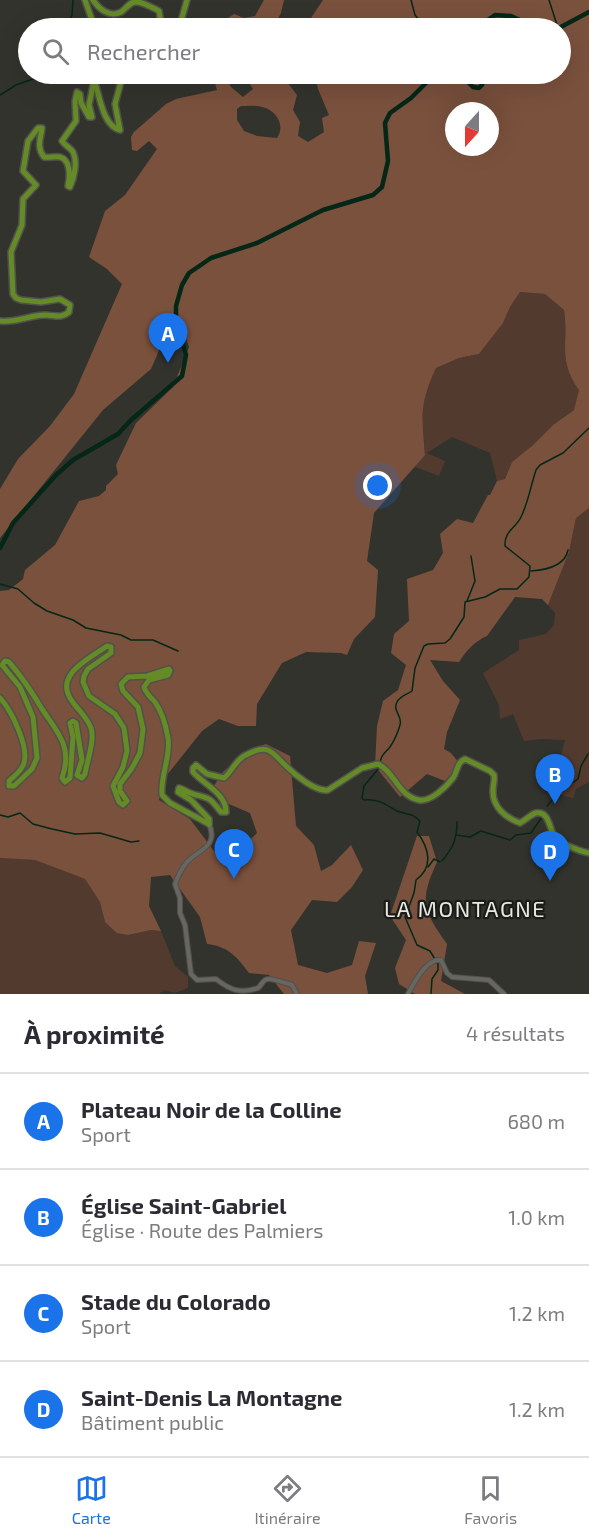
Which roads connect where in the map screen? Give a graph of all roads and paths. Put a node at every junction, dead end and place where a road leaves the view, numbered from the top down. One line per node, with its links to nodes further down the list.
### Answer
1 (85, 0): 4 (main road)
2 (93, 0): 5 (main road)
3 (187, 0): 6 (main road)
4 (92, 18)
5 (160, 18)
6 (182, 18)
7 (96, 84): 10 (main road)
8 (96, 84): 9 (main road)
9 (120, 84)
10 (0, 321)
11 (0, 698): 12 (main road)
12 (209, 824): 13 (main road); 14 (street)
13 (589, 853)
14 (297, 994)
15 (408, 994): 16 (street)
16 (504, 994)

